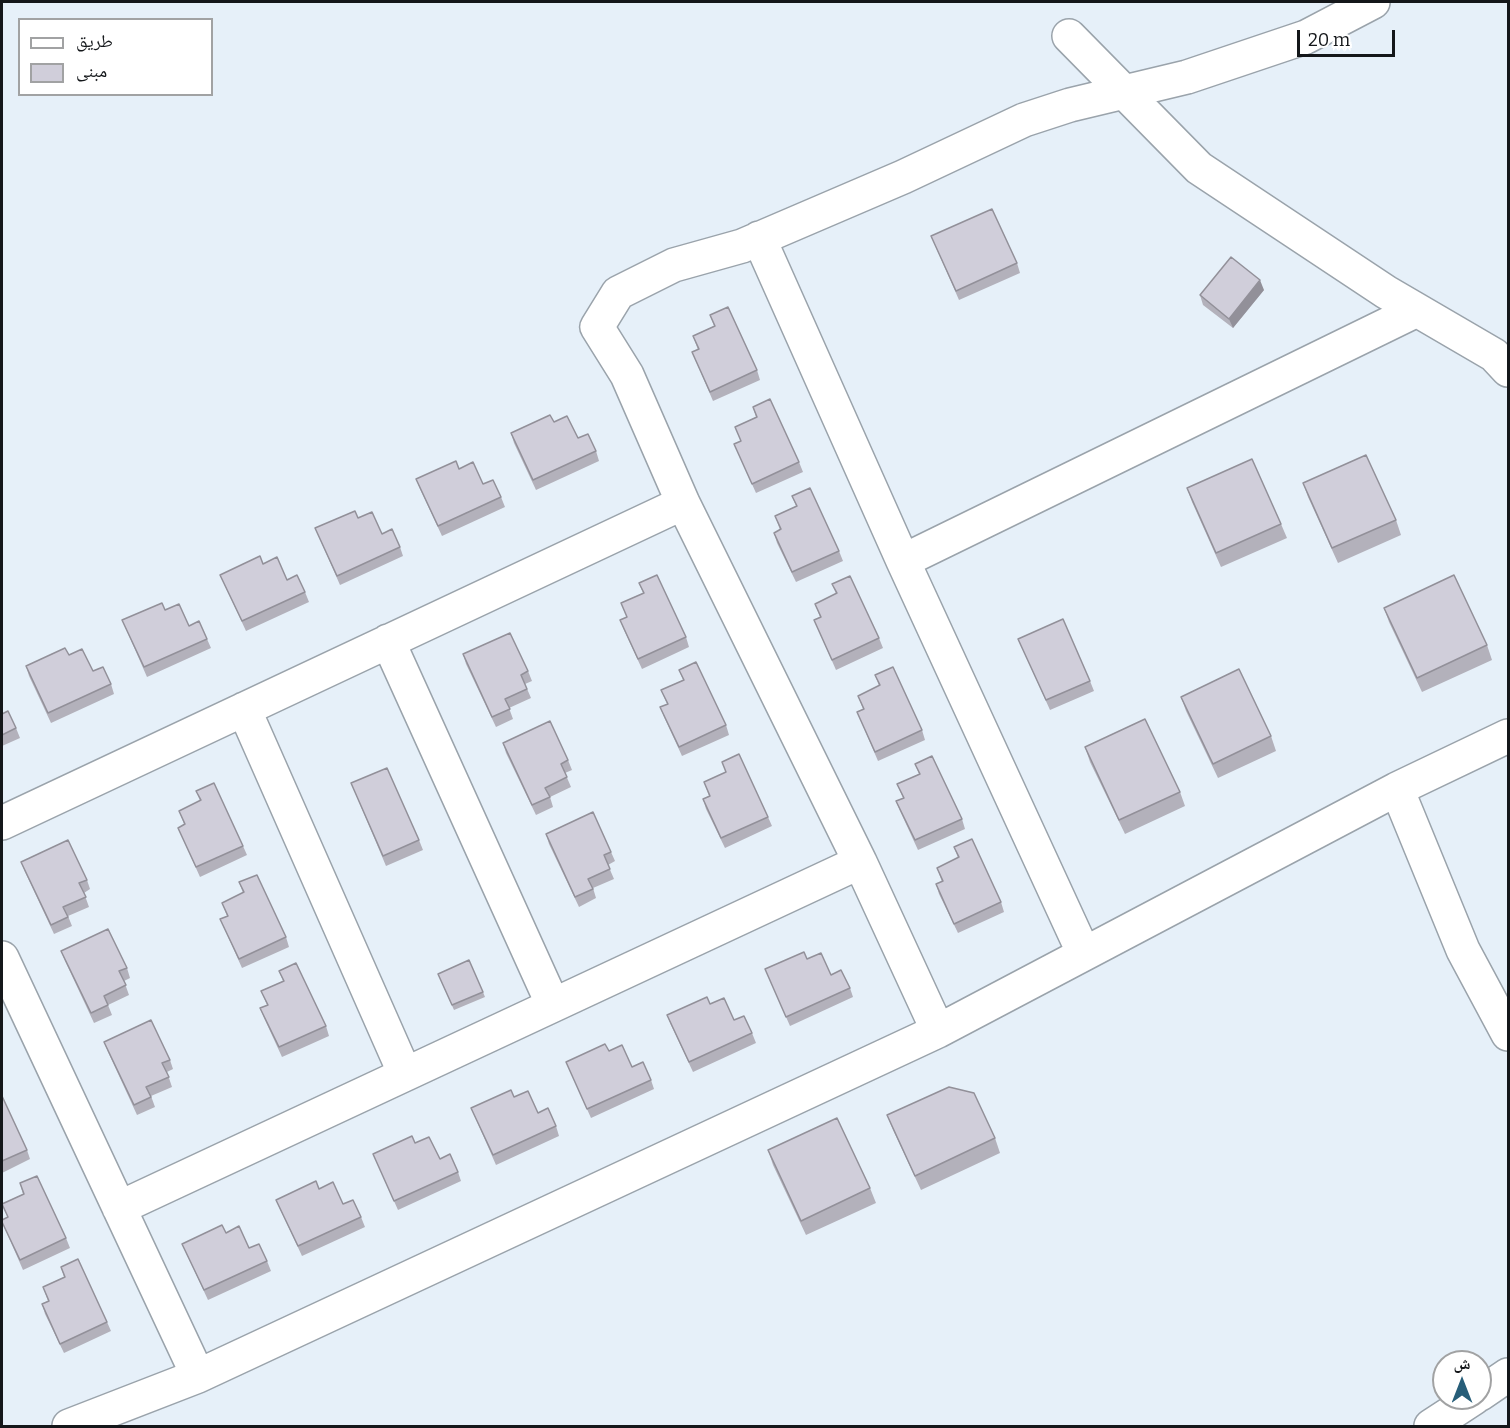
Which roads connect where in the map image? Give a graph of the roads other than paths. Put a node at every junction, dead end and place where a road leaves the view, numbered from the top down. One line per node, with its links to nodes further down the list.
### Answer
1 (1373, 2): 3 (street)
2 (1069, 36): 3 (street)
3 (1124, 92): 4 (street); 5 (street)
4 (759, 238): 7 (street); 8 (street)
5 (1417, 310): 6 (street); 8 (street)
6 (1509, 370)
7 (683, 503): 9 (street); 14 (street)
8 (903, 561): 15 (street)
9 (388, 641): 10 (street); 17 (street)
10 (244, 709): 13 (street); 20 (street)
11 (1509, 736): 12 (street)
12 (1397, 789): 15 (street); 19 (street)
13 (2, 823)
14 (860, 862): 17 (street); 18 (street)
15 (1084, 954): 18 (street)
16 (2, 958): 21 (street)
17 (553, 1005): 20 (street)
18 (938, 1031): 23 (street)
19 (1509, 1034)
20 (405, 1074): 21 (street)
21 (119, 1208): 23 (street)
22 (1509, 1375): 24 (street)
23 (198, 1376): 26 (street)
24 (1492, 1386)
25 (1456, 1410): 27 (street)
26 (69, 1426)
27 (1431, 1426)

